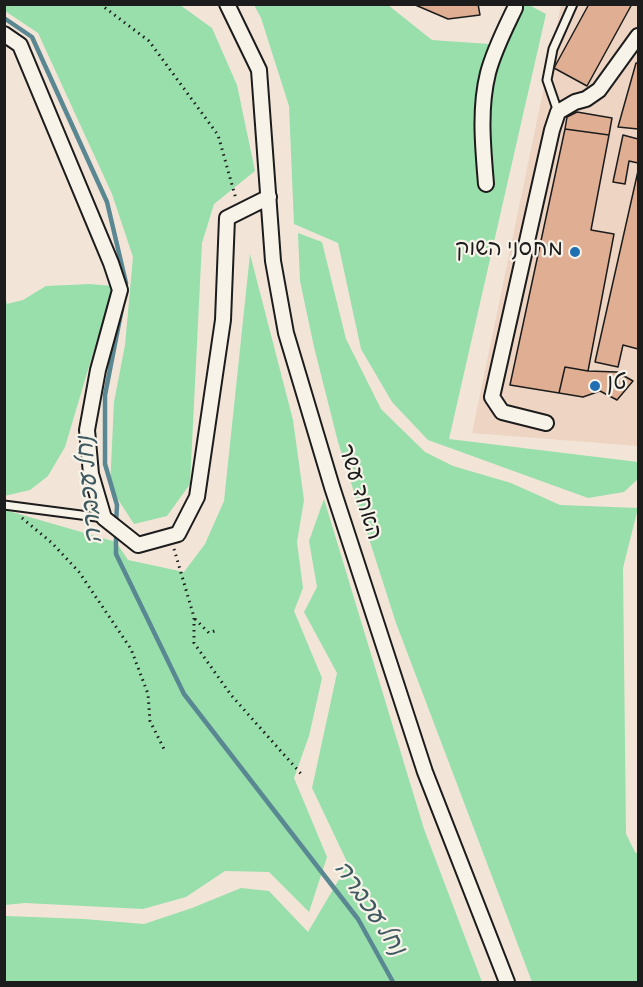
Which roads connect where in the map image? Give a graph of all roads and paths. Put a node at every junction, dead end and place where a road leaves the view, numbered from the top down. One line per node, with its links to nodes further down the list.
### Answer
1 (100, 4): 10 (path)
2 (227, 4): 9 (street, האחד עשר)
3 (515, 4): 8 (street)
4 (573, 4): 7 (lane)
5 (4, 34): 14 (street)
6 (639, 36): 7 (street)
7 (558, 112): 11 (street)
8 (486, 184)
9 (269, 197): 10 (street); 20 (street, האחד עשר)
10 (240, 212): 15 (street)
11 (546, 423)
12 (4, 505): 13 (lane)
13 (15, 507): 14 (lane); 18 (path)
14 (105, 519): 15 (street)
15 (171, 536): 16 (path)
16 (194, 617): 17 (path); 19 (path)
17 (217, 630)
18 (165, 751)
19 (303, 776)
20 (507, 982)

